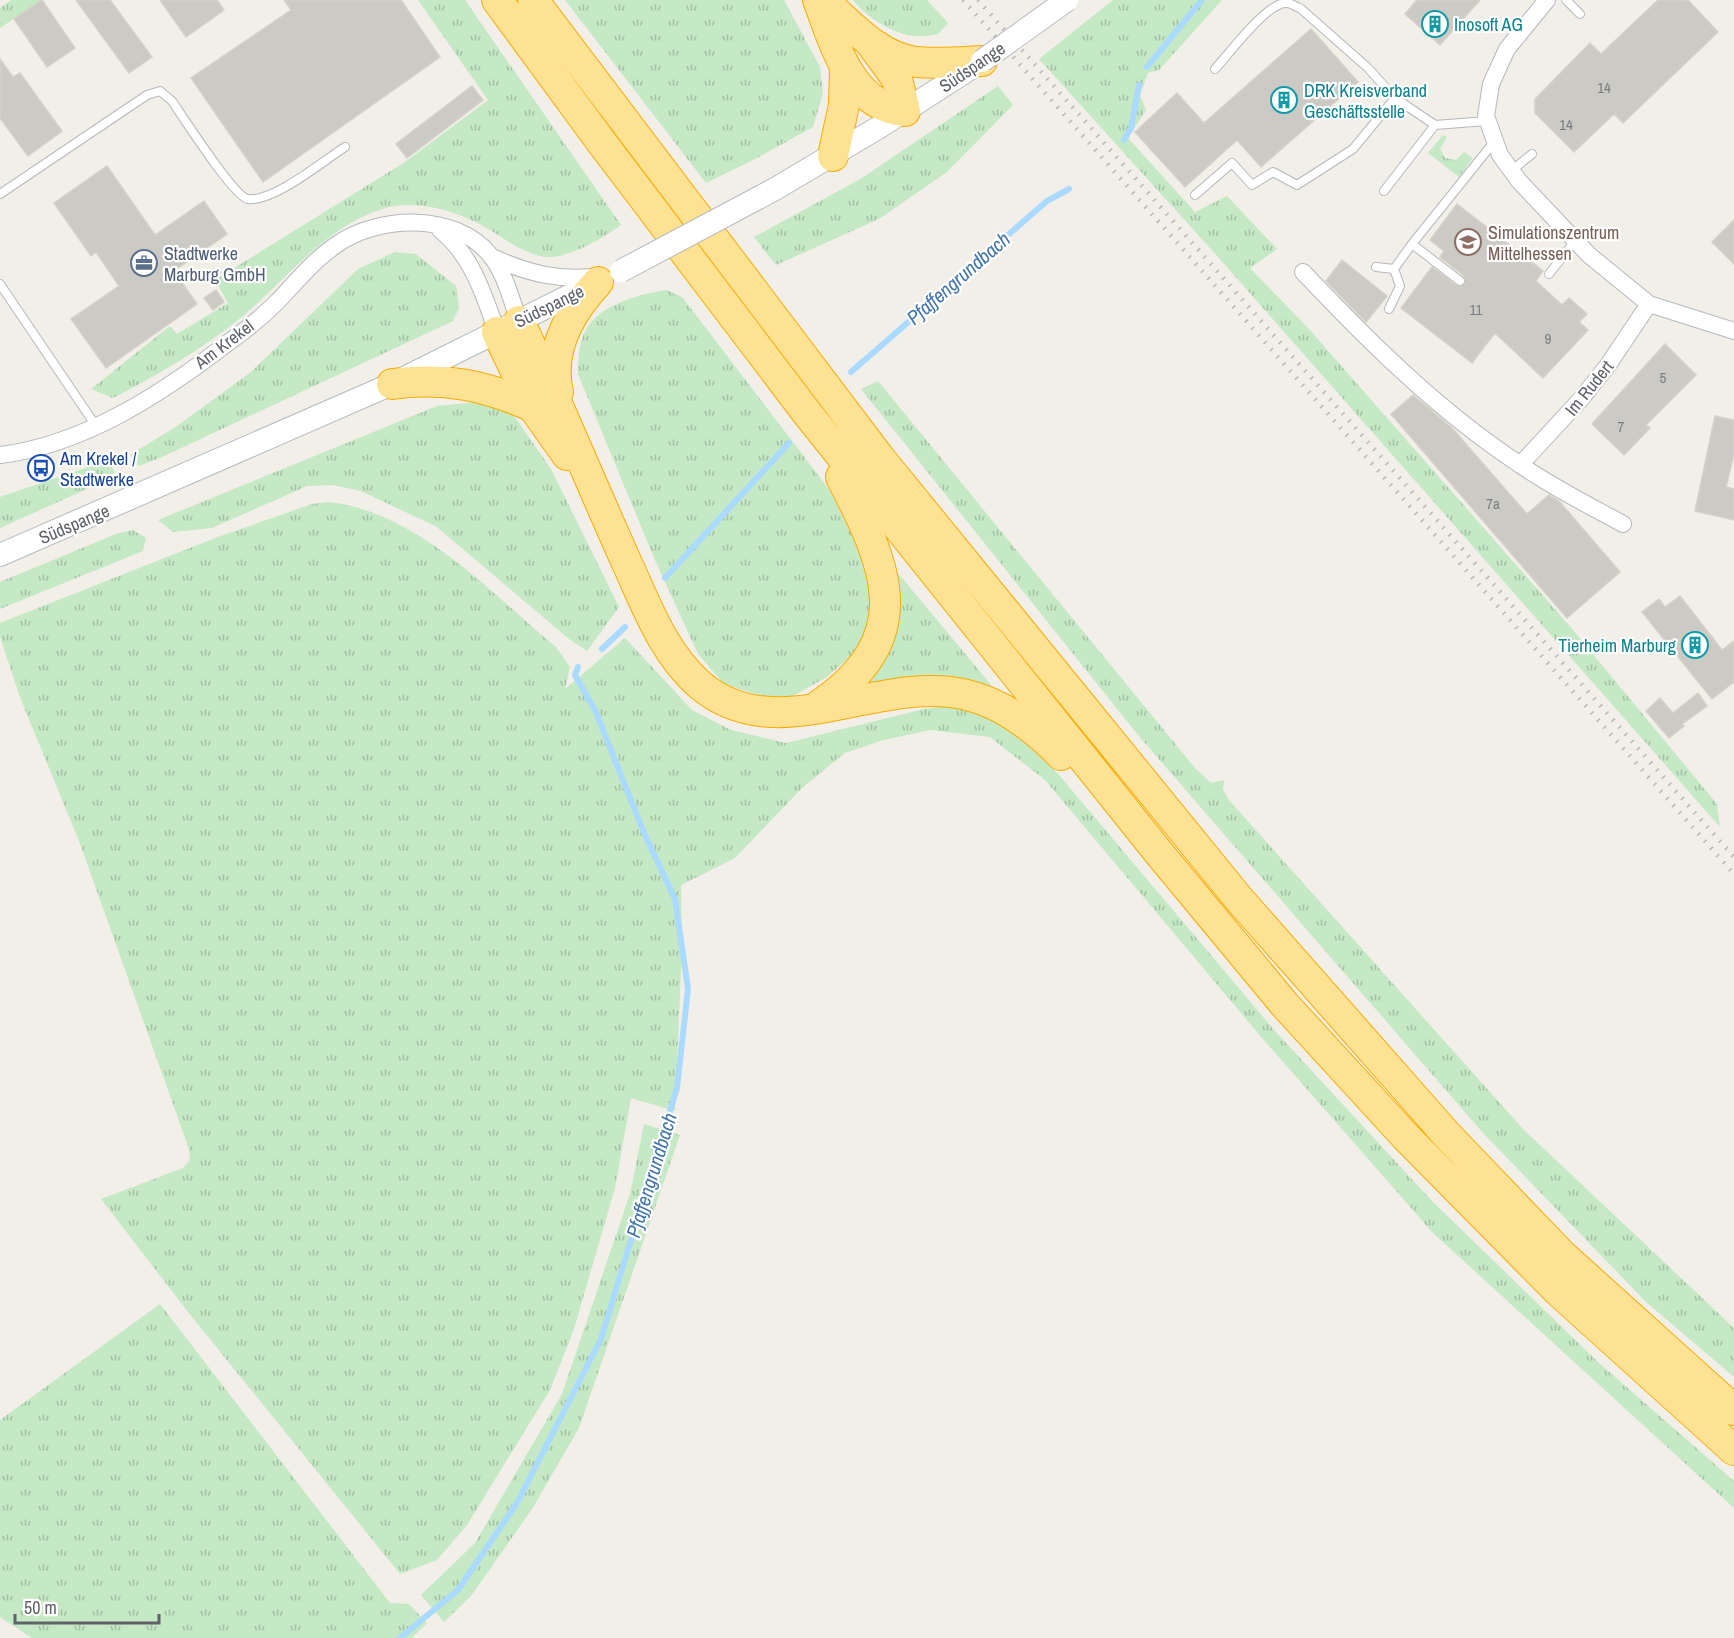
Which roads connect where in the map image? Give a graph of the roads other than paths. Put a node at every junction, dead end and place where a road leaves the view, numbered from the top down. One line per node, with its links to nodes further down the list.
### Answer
1 (497, 0): 44 (highway)
2 (818, 0): 11 (highway)
3 (824, 0): 9 (highway)
4 (1067, 0): 10 (main road, Südspange, bridge)
5 (1566, 0): 8 (lane)
6 (534, 1): 53 (highway)
7 (1542, 2): 16 (street)
8 (1580, 14)
9 (870, 42): 13 (highway); 15 (highway)
10 (982, 62): 13 (highway)
11 (845, 68): 15 (highway); 21 (highway)
12 (1215, 69): 14 (lane)
13 (944, 73): 15 (main road, Südspange)
14 (1395, 98): 17 (lane); 25 (lane)
15 (905, 111): 21 (main road, Südspange)
16 (1487, 121): 17 (lane); 18 (street)
17 (1434, 125): 23 (lane)
18 (1494, 142): 22 (street); 28 (lane)
19 (345, 147): 24 (lane)
20 (1532, 154): 22 (lane)
21 (833, 156): 34 (main road, Südspange, bridge)
22 (1511, 171): 27 (street)
23 (1383, 191)
24 (0, 194)
25 (1195, 195)
26 (434, 225): 29 (street, Am Krekel); 39 (street); 45 (street, Am Krekel)
27 (1575, 241): 33 (lane); 37 (street)
28 (1412, 244): 31 (lane); 35 (lane)
29 (492, 257): 34 (street, Am Krekel); 39 (street, Am Krekel)
30 (1376, 267): 31 (lane)
31 (1394, 269): 38 (lane)
32 (1303, 272): 47 (street)
33 (1549, 274)
34 (611, 276): 39 (main road, Südspange); 43 (highway)
35 (1460, 281)
36 (0, 284): 45 (lane)
37 (1649, 304): 40 (street); 47 (street, Im Rudert)
38 (1389, 309)
39 (508, 326): 41 (main road, Südspange); 42 (highway); 43 (highway)
40 (1734, 331)
41 (392, 384): 42 (highway); 50 (main road, Südspange)
42 (533, 407): 48 (highway)
43 (563, 413): 48 (highway)
44 (807, 413): 51 (highway); 52 (highway)
45 (96, 426): 46 (street, Am Krekel)
46 (0, 455)
47 (1520, 465): 49 (street)
48 (597, 497): 51 (highway)
49 (1623, 524)
50 (0, 555)
51 (816, 708): 52 (highway)
52 (1159, 852): 54 (highway)
53 (1734, 1410)
54 (1734, 1450)

